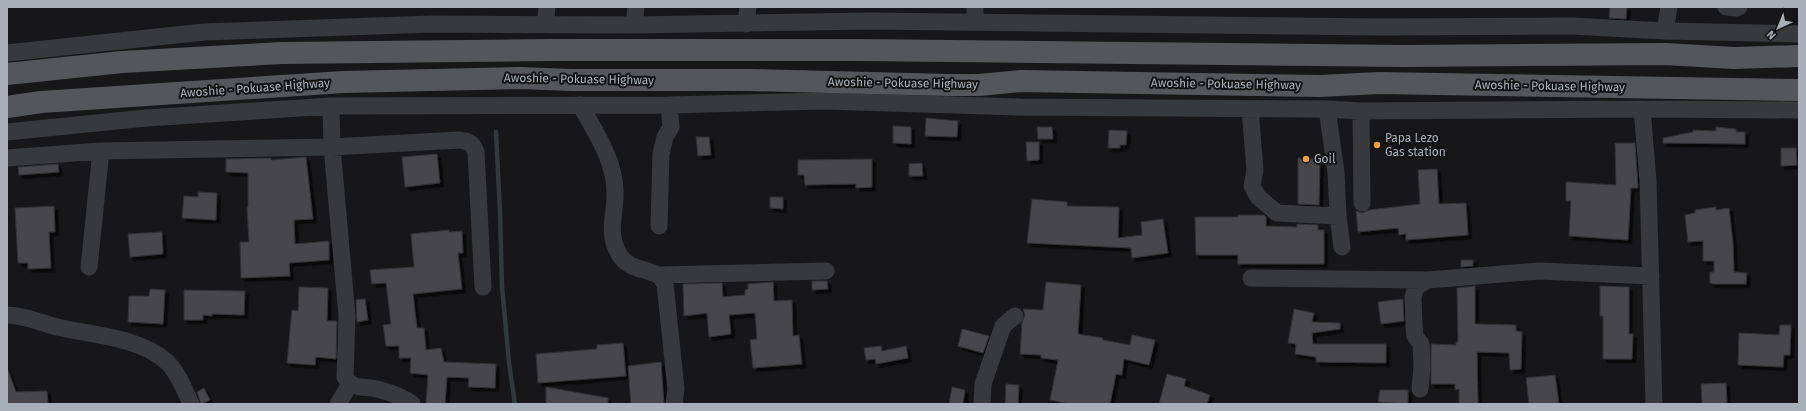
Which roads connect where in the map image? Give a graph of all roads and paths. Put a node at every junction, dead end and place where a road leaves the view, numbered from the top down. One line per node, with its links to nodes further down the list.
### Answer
1 (547, 7): 8 (street)
2 (636, 7): 10 (street)
3 (748, 7): 9 (street)
4 (1669, 7): 11 (street)
5 (1726, 7): 6 (street)
6 (1739, 7)
7 (975, 15): 9 (street); 11 (street)
8 (545, 24): 10 (street); 14 (street)
9 (746, 24): 10 (street)
10 (634, 25)
11 (1666, 31): 12 (street)
12 (1799, 34)
13 (954, 51): 16 (main road); 17 (main road); 18 (main road)
14 (7, 53)
15 (1799, 56): 16 (main road)
16 (1734, 58): 19 (main road)
17 (7, 74)
18 (949, 85): 19 (main road, Awoshie - Pokuase Highway); 24 (main road, Awoshie - Pokuase Highway)
19 (1723, 88): 20 (main road, Awoshie - Pokuase Highway)
20 (1799, 90)
21 (580, 105): 22 (street); 23 (street); 40 (street)
22 (669, 105): 25 (street); 36 (street)
23 (330, 106): 30 (street); 31 (street)
24 (7, 107)
25 (1250, 109): 26 (street); 35 (street)
26 (1327, 109): 29 (street); 35 (street)
27 (1642, 109): 28 (street); 29 (street); 41 (street)
28 (1799, 110)
29 (1361, 112): 34 (street)
30 (7, 132)
31 (332, 147): 32 (street); 44 (street); 47 (street)
32 (101, 151): 33 (street); 38 (street)
33 (7, 158)
34 (1362, 203)
35 (1338, 216): 37 (street)
36 (659, 226)
37 (1342, 247)
38 (89, 267)
39 (826, 271): 40 (street)
40 (659, 275): 53 (street)
41 (1651, 276): 43 (street); 55 (street)
42 (1251, 278): 43 (street)
43 (1428, 280): 48 (street)
44 (484, 287)
45 (7, 316): 49 (street)
46 (1015, 316): 54 (street)
47 (352, 385): 50 (street); 51 (street); 52 (street)
48 (1420, 390)
49 (192, 404)
50 (338, 404)
51 (353, 404)
52 (412, 404)
53 (674, 404)
54 (982, 404)
55 (1654, 404)

